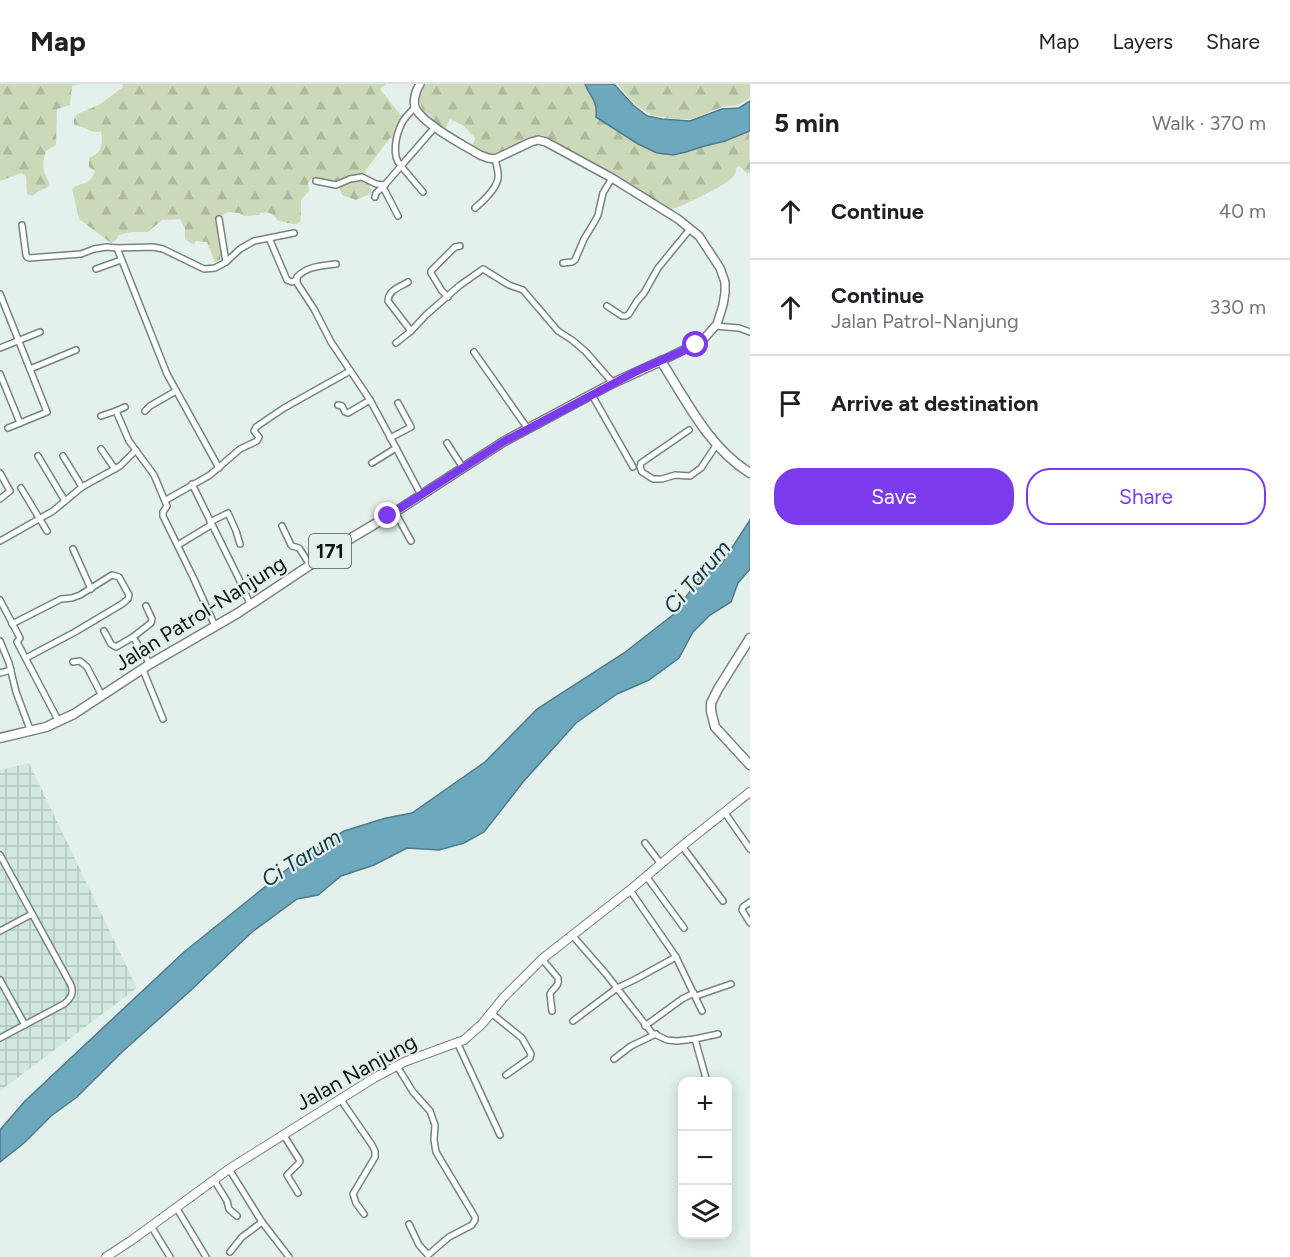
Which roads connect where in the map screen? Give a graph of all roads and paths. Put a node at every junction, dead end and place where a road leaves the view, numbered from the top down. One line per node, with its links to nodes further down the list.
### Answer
1 (420, 84): 2 (street)
2 (416, 107): 3 (street); 5 (street)
3 (435, 127): 4 (street); 5 (street)
4 (495, 159): 6 (street); 11 (street)
5 (401, 166): 8 (street); 9 (street)
6 (612, 178): 15 (street); 22 (street)
7 (316, 181): 8 (street)
8 (384, 186): 10 (street); 12 (street)
9 (423, 192)
10 (375, 197)
11 (475, 208)
12 (398, 216)
13 (219, 219): 21 (street)
14 (22, 225): 19 (street)
15 (690, 229): 29 (street); 30 (street)
16 (294, 233): 17 (street)
17 (269, 238): 21 (street); 25 (street)
18 (460, 246): 28 (street)
19 (117, 248): 20 (street); 21 (street)
20 (121, 260): 24 (street); 44 (street)
21 (226, 262)
22 (562, 263)
23 (336, 264): 25 (street)
24 (96, 269)
25 (296, 280): 41 (street)
26 (408, 282): 33 (street)
27 (0, 294): 34 (street)
28 (448, 297): 33 (street); 43 (street)
29 (607, 306)
30 (715, 326): 31 (street); 39 (street)
31 (749, 329)
32 (40, 332): 34 (street)
33 (411, 332): 35 (street)
34 (18, 342): 36 (street); 40 (street)
35 (396, 343)
36 (0, 348)
37 (76, 350): 40 (street)
38 (474, 352): 57 (street)
39 (661, 361): 43 (main road, Jalan Patrol-Nanjung / 171); 61 (main road)
40 (30, 369): 53 (street)
41 (350, 371): 46 (street); 69 (street)
42 (0, 374): 55 (street)
43 (613, 383): 45 (main road, Jalan Patrol-Nanjung / 171)
44 (176, 391): 52 (street); 69 (street)
45 (592, 395): 57 (main road, Jalan Patrol-Nanjung / 171); 68 (street)
46 (370, 400): 48 (street); 59 (street)
47 (398, 403): 59 (street)
48 (338, 405)
49 (125, 407): 51 (street)
50 (55, 410): 53 (street)
51 (116, 411): 54 (street); 64 (street)
52 (145, 411)
53 (47, 412): 55 (street)
54 (101, 416)
55 (20, 423): 56 (street)
56 (8, 428)
57 (528, 429): 70 (main road, Jalan Patrol-Nanjung / 171)
58 (689, 430): 61 (street)
59 (390, 438): 62 (street)
60 (447, 443): 70 (street)
61 (717, 444): 72 (main road)
62 (396, 448): 67 (street); 77 (street)
63 (101, 449): 71 (street)
64 (136, 450): 71 (street); 79 (street)
65 (38, 456): 80 (street)
66 (63, 456): 76 (street)
67 (372, 463)
68 (633, 467)
69 (219, 468): 74 (street)
70 (464, 468): 77 (main road, Jalan Patrol-Nanjung / 171)
71 (115, 469): 76 (street)
72 (750, 472)
73 (0, 473): 78 (street)
74 (192, 484): 79 (street); 83 (street)
75 (21, 488): 82 (street)
76 (82, 488): 80 (street)
77 (421, 495): 81 (main road, Jalan Patrol-Nanjung / 171)
78 (0, 499)
79 (166, 500): 89 (street)
80 (65, 501): 82 (street)
81 (395, 512): 87 (street); 91 (main road, Jalan Patrol-Nanjung / 171)
82 (39, 518): 85 (street); 86 (street)
83 (211, 523): 88 (street); 89 (street); 94 (street)
84 (282, 526): 91 (street)
85 (47, 531)
86 (0, 541)
87 (411, 542)
88 (240, 544)
89 (178, 545): 97 (street)
90 (73, 549): 92 (street)
91 (310, 565): 94 (main road, Jalan Patrol-Nanjung / 171)
92 (91, 589): 96 (street); 102 (street)
93 (0, 600): 96 (street)
94 (250, 604): 97 (main road, Jalan Patrol-Nanjung / 171)
95 (146, 606): 99 (street)
96 (12, 624): 102 (street)
97 (214, 626): 104 (main road, Jalan Patrol-Nanjung / 171)
98 (104, 631): 99 (street)
99 (133, 637): 104 (street)
100 (750, 638): 112 (main road)
101 (0, 641): 105 (street)
102 (26, 658): 109 (street)
103 (73, 662): 107 (street)
104 (147, 667): 107 (main road, Jalan Patrol-Nanjung / 171); 108 (street)
105 (11, 670): 106 (street); 110 (street)
106 (0, 673)
107 (102, 696): 109 (main road, Jalan Patrol-Nanjung / 171)
108 (162, 719)
109 (59, 722): 110 (main road, Jalan Patrol-Nanjung / 171)
110 (31, 732): 111 (main road, Jalan Patrol-Nanjung / 171)
111 (0, 738)
112 (750, 765)
113 (750, 792): 114 (main road, Jalan Nanjung)
114 (726, 813): 116 (main road, Jalan Nanjung); 117 (street)
115 (645, 843): 119 (street)
116 (682, 846): 119 (main road, Jalan Nanjung); 122 (street)
117 (750, 849)
118 (0, 855): 124 (street)
119 (661, 864): 120 (main road, Jalan Nanjung)
120 (646, 876): 121 (main road, Jalan Nanjung); 126 (street)
121 (630, 890): 128 (main road, Jalan Nanjung); 129 (street)
122 (723, 901)
123 (750, 902): 125 (street)
124 (32, 914): 127 (street); 139 (street)
125 (750, 923)
126 (684, 928)
127 (0, 931)
128 (572, 935): 130 (main road, Jalan Nanjung); 133 (street)
129 (676, 957): 133 (street); 134 (street)
130 (542, 959): 135 (street); 137 (main road, Jalan Nanjung)
131 (0, 980): 139 (street)
132 (731, 984): 134 (street)
133 (617, 988): 138 (street); 140 (street)
134 (695, 994): 136 (street); 140 (street)
135 (552, 1011)
136 (702, 1011)
137 (491, 1013): 145 (main road, Jalan Nanjung); 148 (street)
138 (573, 1021)
139 (25, 1025): 143 (street)
140 (645, 1026): 141 (street)
141 (656, 1034): 144 (street); 146 (street)
142 (718, 1034): 144 (street)
143 (0, 1038)
144 (695, 1039): 149 (street)
145 (457, 1042): 147 (main road, Jalan Nanjung); 152 (street)
146 (614, 1059)
147 (397, 1066): 150 (main road, Jalan Nanjung); 163 (street)
148 (506, 1075)
149 (706, 1077)
150 (341, 1100): 151 (main road, Jalan Nanjung); 157 (street)
151 (283, 1134): 153 (main road, Jalan Nanjung); 155 (street)
152 (500, 1135)
153 (229, 1169): 154 (main road, Jalan Nanjung); 159 (street)
154 (214, 1180): 156 (main road, Jalan Nanjung); 158 (street)
155 (298, 1193)
156 (176, 1207): 161 (main road, Jalan Nanjung); 166 (street)
157 (363, 1214)
158 (237, 1216)
159 (262, 1222): 162 (street); 167 (street)
160 (408, 1224): 163 (street)
161 (151, 1226): 164 (main road, Jalan Nanjung); 165 (street)
162 (230, 1252)
163 (429, 1256)
164 (106, 1257)
165 (170, 1257)
166 (206, 1257)
167 (290, 1257)

